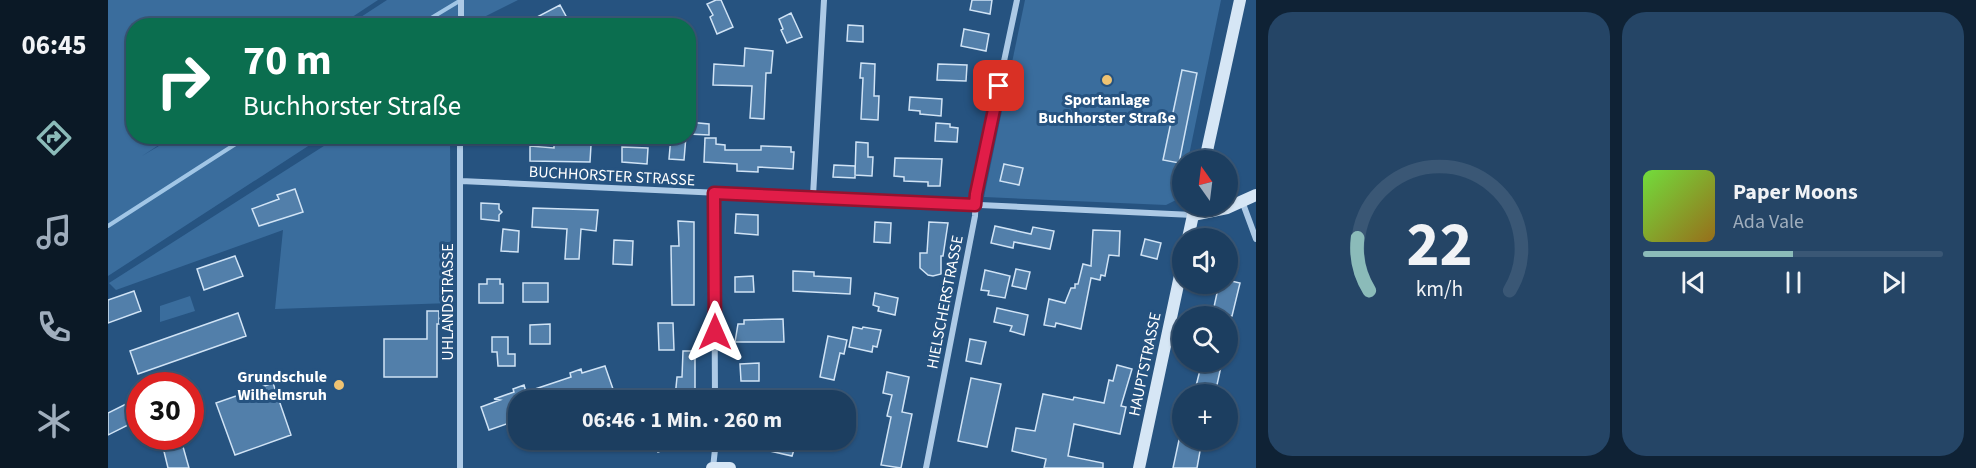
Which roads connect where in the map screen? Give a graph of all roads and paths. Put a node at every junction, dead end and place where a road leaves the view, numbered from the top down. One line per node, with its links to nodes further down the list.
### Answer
1 (461, 0): 5 (street)
2 (824, 0): 11 (street)
3 (1017, 0): 14 (street, HIELSCHERSTRASSE)
4 (1239, 0): 7 (main road)
5 (461, 18)
6 (460, 144): 8 (street, UHLANDSTRASSE)
7 (1207, 150)
8 (461, 181): 9 (street, BUCHHORSTER STRASSE); 20 (street, UHLANDSTRASSE)
9 (714, 193): 11 (street, BUCHHORSTER STRASSE); 18 (street)
10 (1256, 195): 12 (main road)
11 (813, 196): 14 (street, BUCHHORSTER STRASSE)
12 (1242, 201): 13 (main road); 16 (street)
13 (1238, 203)
14 (975, 205): 15 (street, BUCHHORSTER STRASSE); 23 (street, HIELSCHERSTRASSE)
15 (1172, 209)
16 (1256, 239)
17 (1176, 294): 24 (main road, HAUPTSTRASSE)
18 (715, 390)
19 (715, 450): 21 (street)
20 (459, 468)
21 (713, 468): 22 (main road)
22 (730, 468)
23 (926, 468)
24 (1139, 468)

